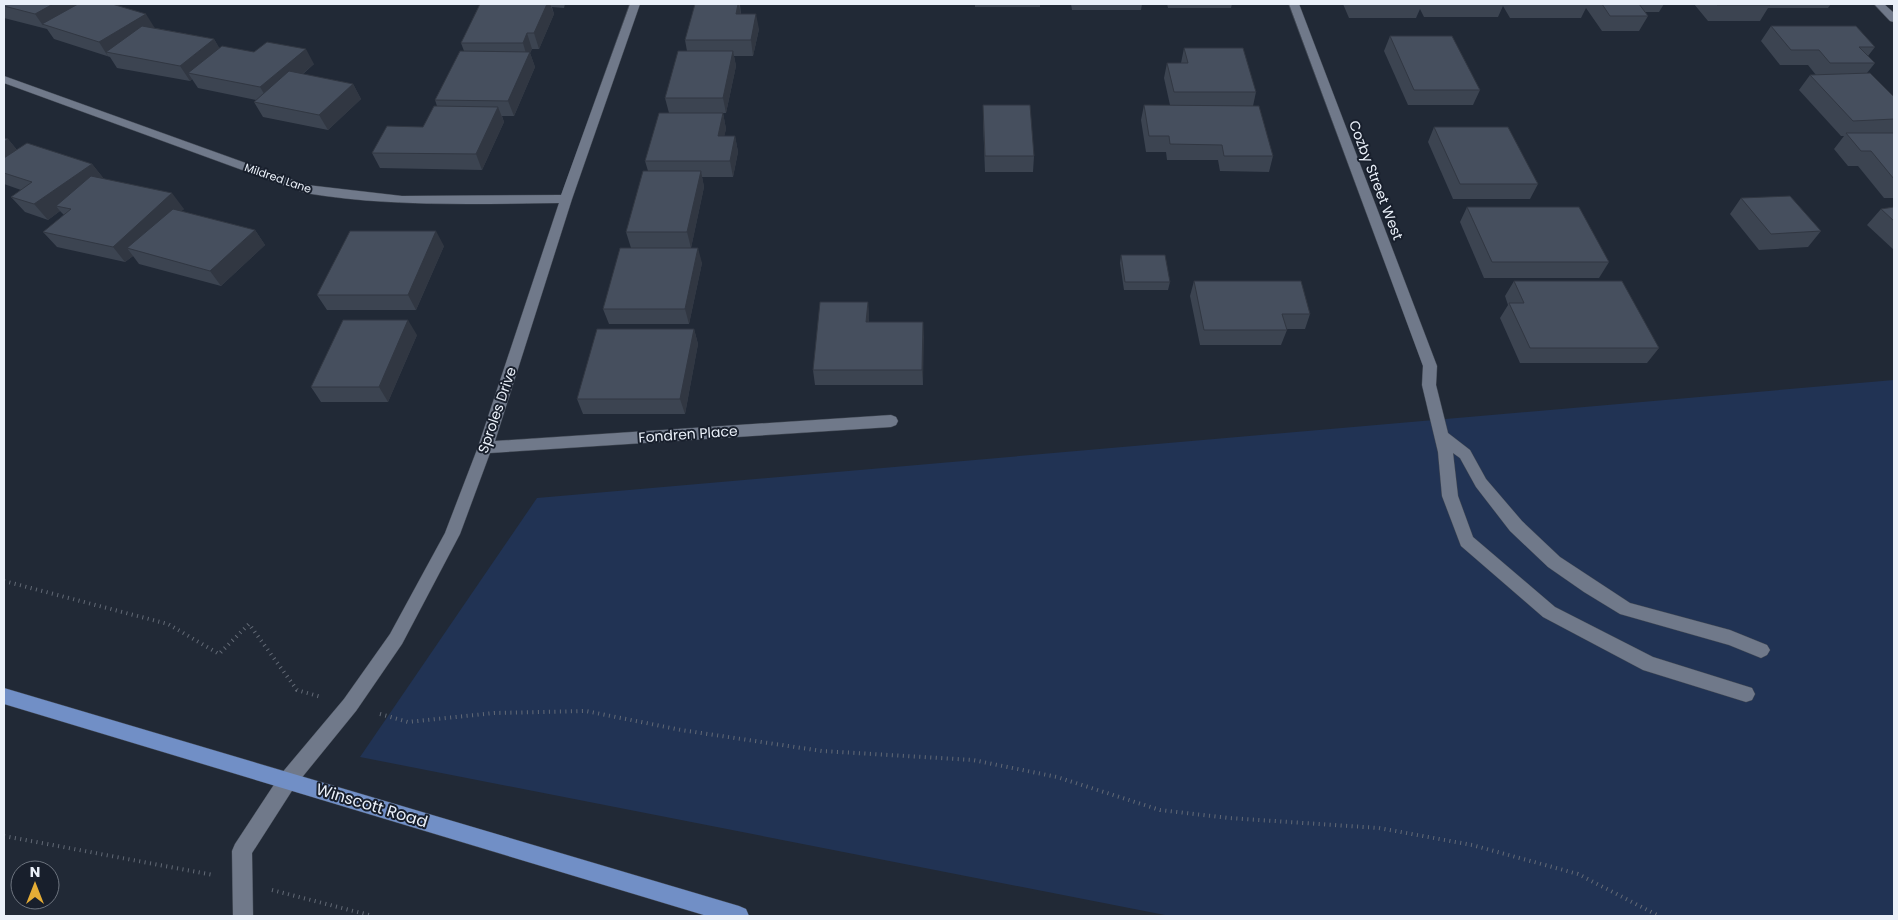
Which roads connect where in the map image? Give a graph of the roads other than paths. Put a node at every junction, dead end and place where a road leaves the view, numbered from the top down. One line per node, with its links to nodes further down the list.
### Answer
1 (635, 4): 6 (street, Sproles Drive)
2 (1294, 4): 8 (street, Cozby Street West)
3 (1879, 4): 4 (street)
4 (1894, 19)
5 (4, 79): 6 (street, Mildred Lane)
6 (566, 199): 9 (street, Sproles Drive)
7 (891, 421): 9 (street, Fondren Place)
8 (1441, 436): 10 (street); 11 (street, Cozby Street West)
9 (485, 447): 13 (street, Sproles Drive)
10 (1760, 650)
11 (1746, 694)
12 (4, 696): 13 (main road, Winscott Road)
13 (288, 780): 14 (street, Sproles Drive); 15 (main road, Winscott Road)
14 (243, 916)
15 (739, 916)

